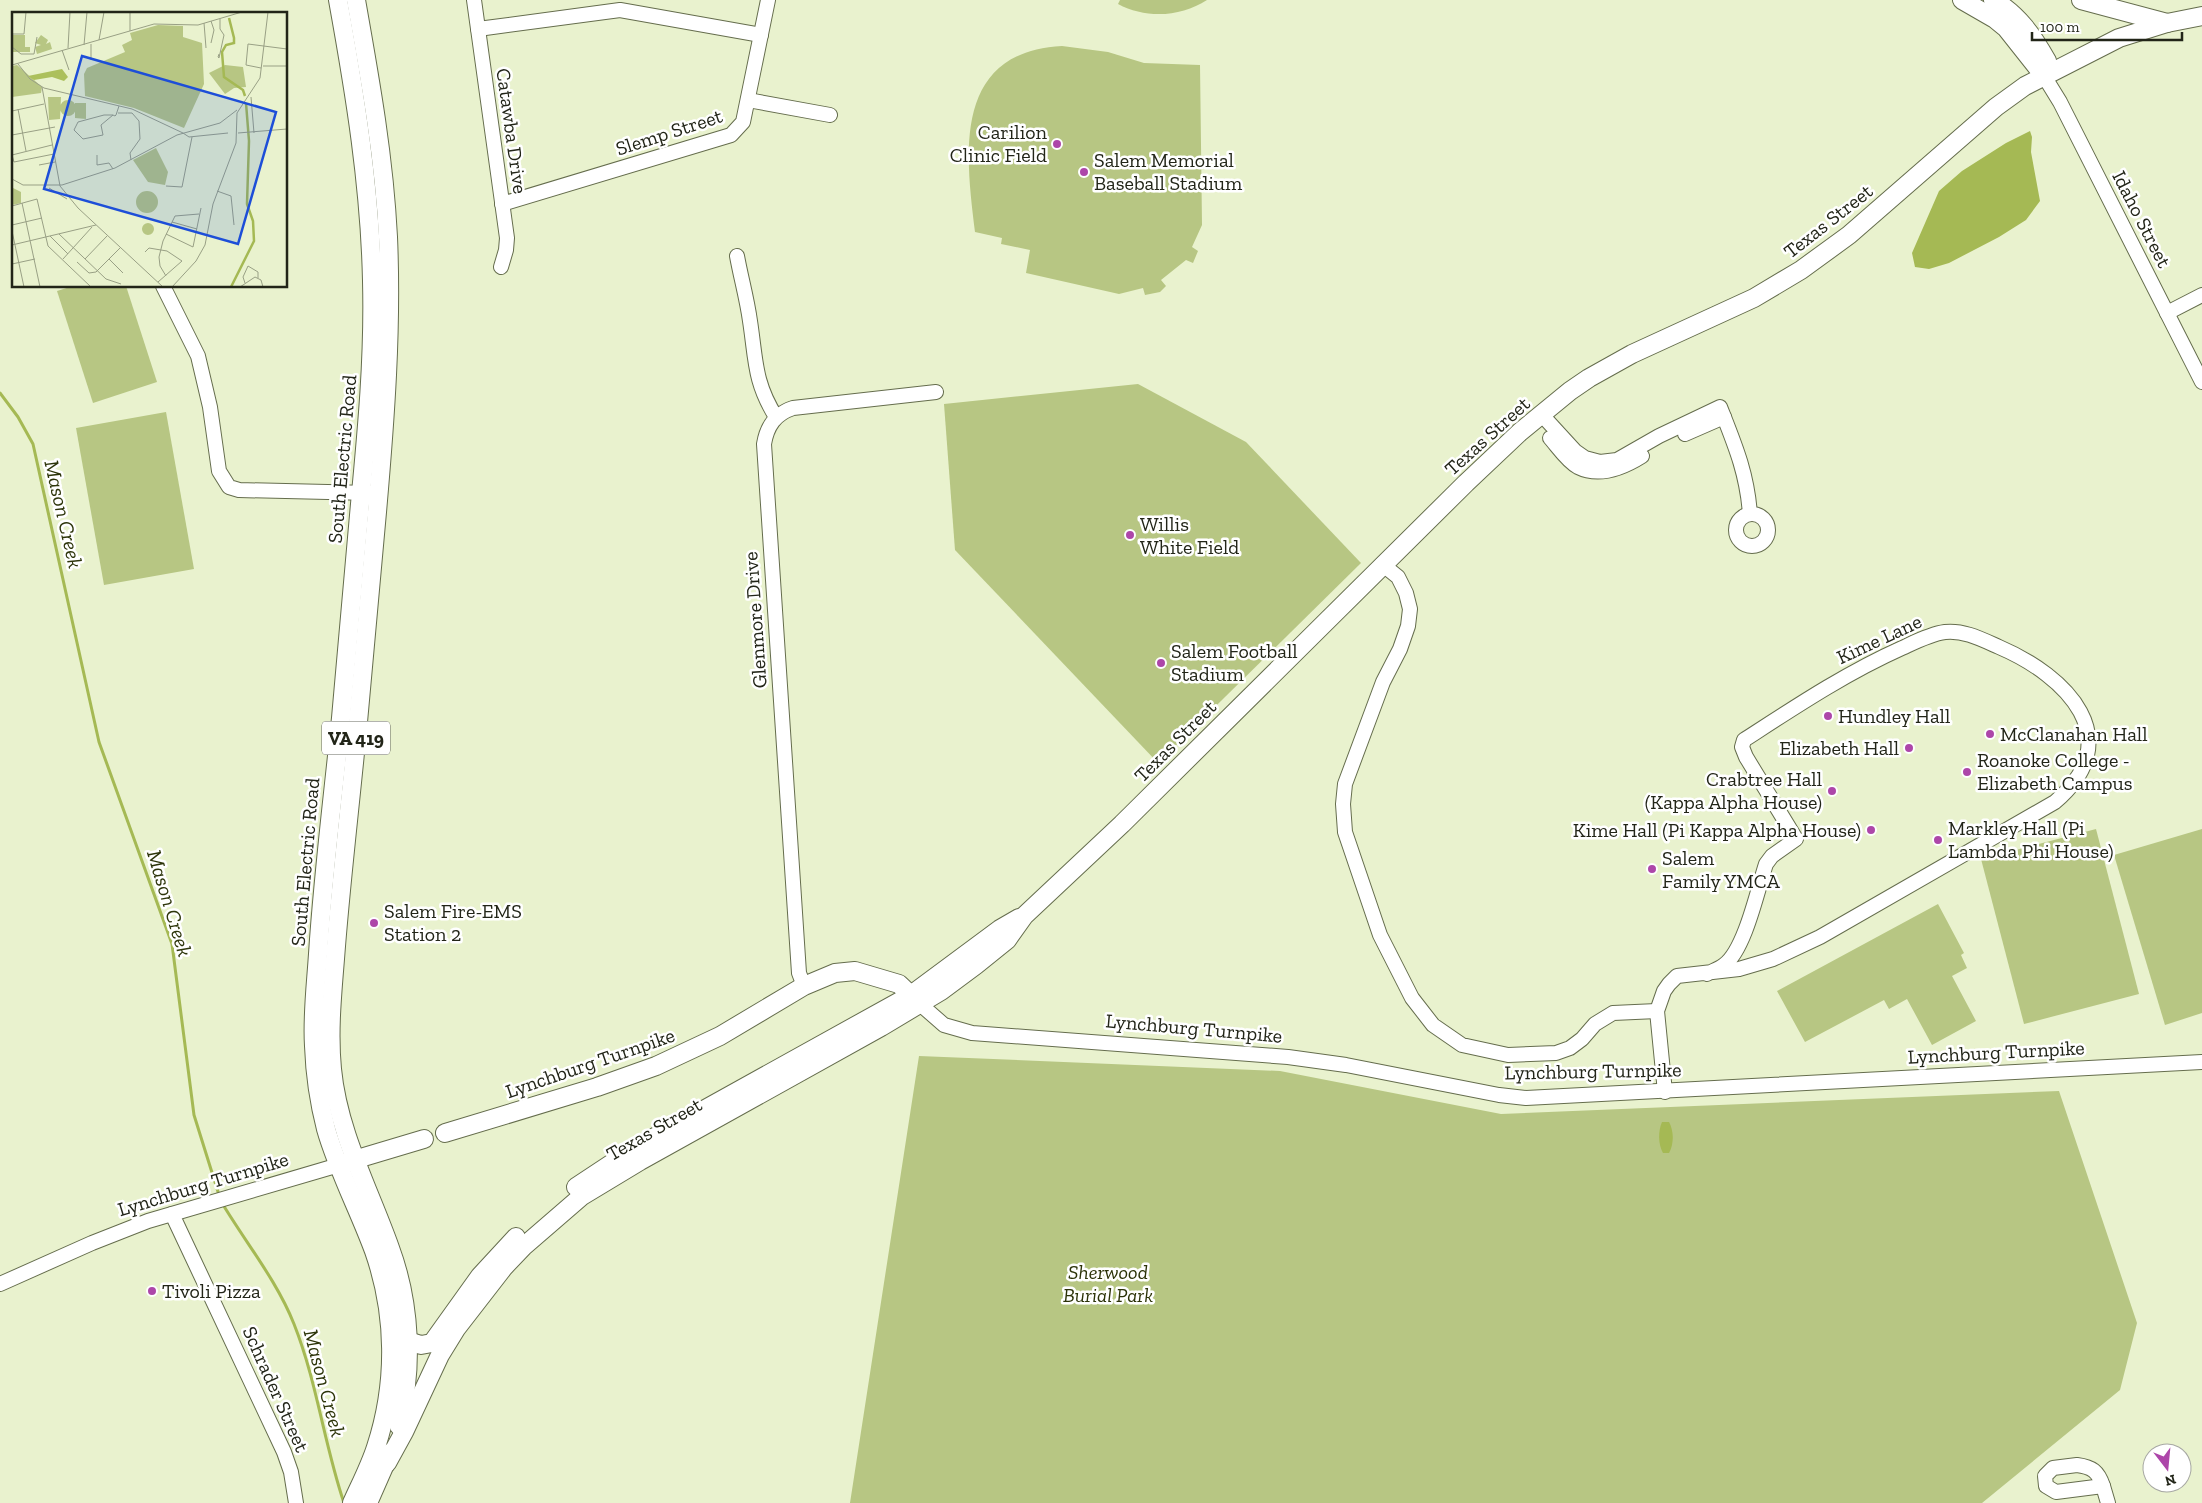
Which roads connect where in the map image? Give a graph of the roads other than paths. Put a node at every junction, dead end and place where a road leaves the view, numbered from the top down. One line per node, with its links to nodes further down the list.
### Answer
1 (338, 0): 25 (main road, South Electric Road / VA 419)
2 (356, 0): 25 (main road, South Electric Road / VA 419)
3 (474, 0): 10 (street, Catawba Drive)
4 (768, 0): 11 (street)
5 (1962, 0): 12 (main road)
6 (1993, 0): 12 (main road)
7 (2081, 0): 9 (main road)
8 (2202, 16): 9 (main road, Texas Street)
9 (2168, 23): 12 (main road, Texas Street)
10 (478, 29): 11 (street); 15 (street, Catawba Drive)
11 (761, 35): 13 (street)
12 (2044, 76): 20 (street, Idaho Street); 24 (main road, Texas Street)
13 (748, 100): 14 (street, Slemp Street); 15 (street, Slemp Street)
14 (830, 115)
15 (502, 204): 17 (street, Catawba Drive)
16 (737, 256): 23 (street)
17 (501, 267)
18 (164, 288): 25 (street)
19 (2202, 295): 20 (street)
20 (2167, 313): 21 (street, Idaho Street)
21 (2202, 382)
22 (936, 392): 23 (street)
23 (776, 416): 29 (street, Glenmore Drive)
24 (1538, 417): 26 (street); 27 (main road, Texas Street)
25 (370, 493): 36 (main road, South Electric Road / VA 419); 37 (main road, South Electric Road / VA 419)
26 (1750, 514)
27 (1382, 564): 30 (main road, Texas Street); 31 (street)
28 (1707, 974): 28 (street, Kime Lane); 31 (street, Kime Lane)
29 (804, 986): 30 (main road, Lynchburg Turnpike); 34 (main road, Lynchburg Turnpike)
30 (915, 1000): 33 (street, Lynchburg Turnpike); 40 (main road, Texas Street); 41 (main road, Texas Street)
31 (1657, 1011): 33 (street, Kime Lane)
32 (2202, 1062): 33 (street, Lynchburg Turnpike)
33 (1665, 1092)
34 (445, 1133)
35 (424, 1139): 36 (main road, Lynchburg Turnpike)
36 (356, 1159): 37 (main road, Lynchburg Turnpike); 40 (main road, South Electric Road / VA 419)
37 (339, 1165): 38 (street, Lynchburg Turnpike); 43 (main road, South Electric Road)
38 (172, 1214): 39 (street, Lynchburg Turnpike); 44 (street, Schrader Street)
39 (0, 1284)
40 (408, 1341): 41 (main road, South Electric Road / VA 419)
41 (386, 1463): 43 (main road, South Electric Road)
42 (2103, 1486): 46 (street)
43 (367, 1494): 45 (main road, South Electric Road)
44 (296, 1503)
45 (352, 1503)
46 (2108, 1503)

